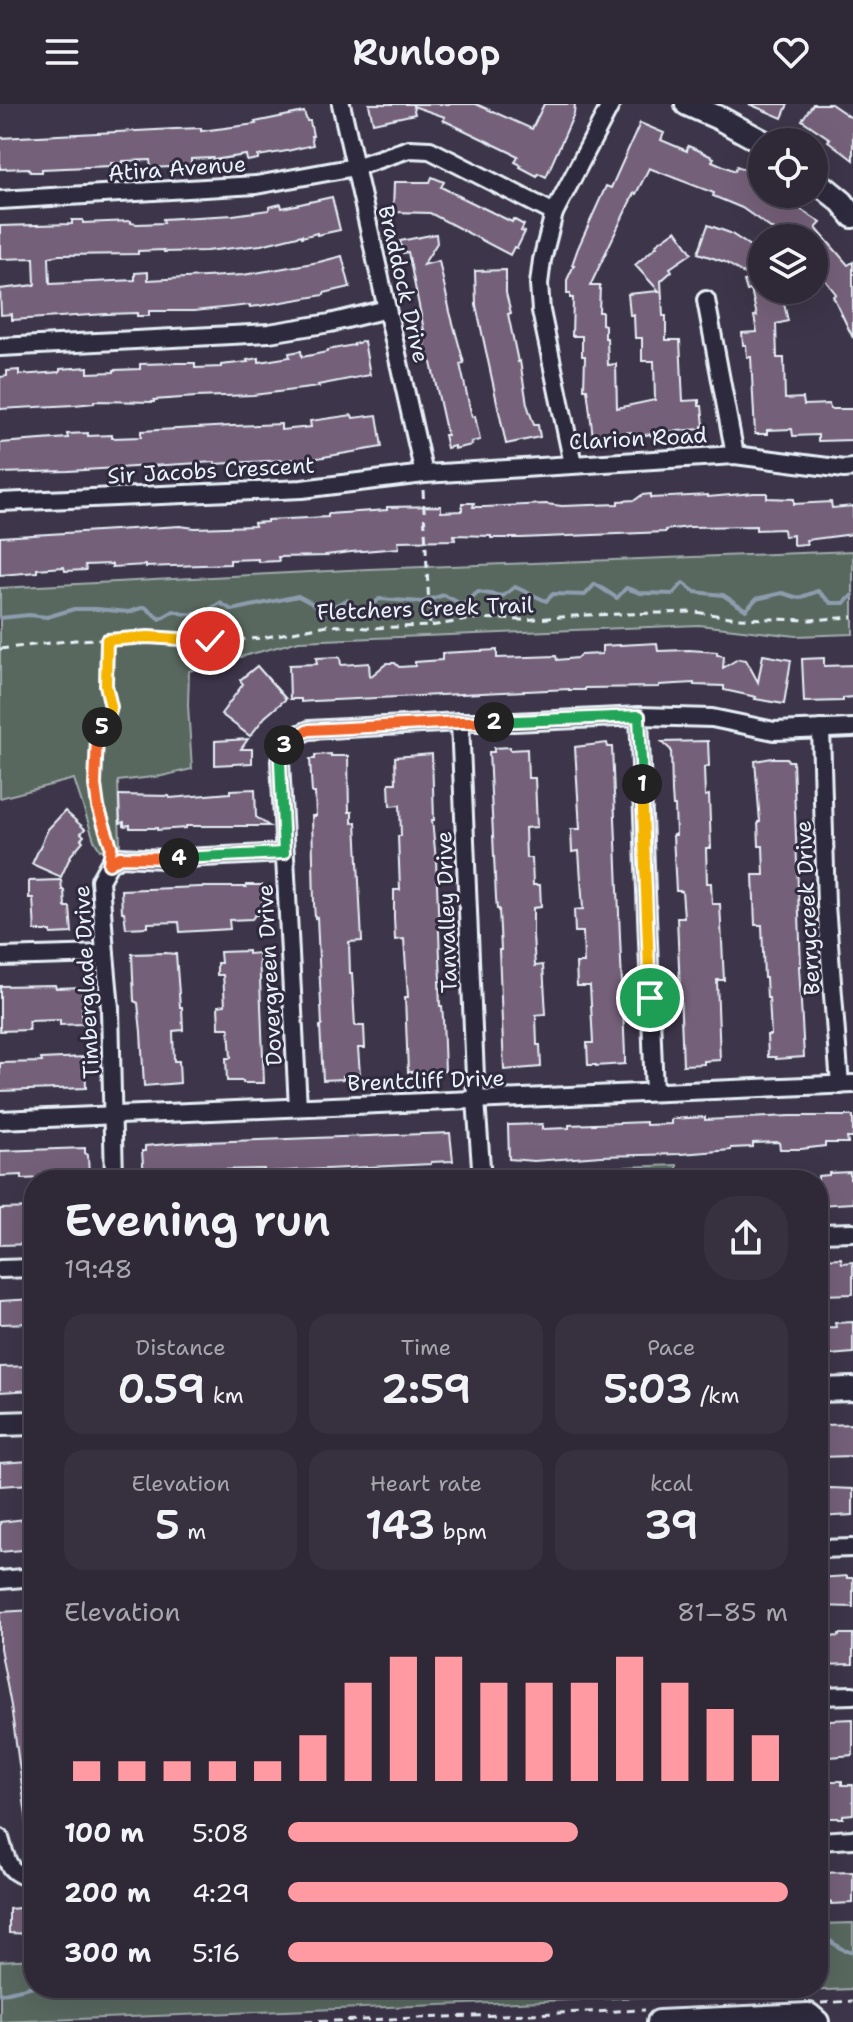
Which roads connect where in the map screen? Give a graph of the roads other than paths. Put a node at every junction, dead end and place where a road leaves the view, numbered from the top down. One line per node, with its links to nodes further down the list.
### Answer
1 (341, 104): 6 (street, Braddock Drive)
2 (611, 104): 10 (street)
3 (687, 104): 4 (street)
4 (721, 111): 5 (street)
5 (748, 131)
6 (355, 167): 8 (street, Atira Avenue); 10 (street, Atira Avenue); 12 (street, Braddock Drive)
7 (828, 189): 9 (street)
8 (0, 200)
9 (849, 204)
10 (554, 213): 15 (street)
11 (706, 300): 14 (street)
12 (387, 309): 13 (street); 17 (street, Braddock Drive)
13 (0, 347)
14 (735, 455): 15 (street, Clarion Road); 16 (street, Clarion Road)
15 (573, 464): 17 (street, Clarion Road)
16 (853, 468)
17 (424, 482): 18 (street, Sir Jacobs Crescent)
18 (0, 502)
19 (639, 716): 20 (street, Dovergreen Drive); 22 (street, Dovergreen Drive); 27 (street)
20 (460, 722): 23 (street, Dovergreen Drive); 28 (street, Tanvalley Drive)
21 (853, 728): 22 (street, Dovergreen Drive)
22 (821, 729): 26 (street, Berrycreek Drive)
23 (284, 853): 24 (street, Timberglade Drive); 29 (street, Dovergreen Drive)
24 (105, 954): 25 (street); 30 (street, Timberglade Drive)
25 (0, 957)
26 (846, 1084): 27 (street, Brentcliff Drive)
27 (654, 1092): 28 (street, Brentcliff Drive)
28 (476, 1100): 29 (street, Brentcliff Drive); 33 (street, Tanvalley Drive)
29 (298, 1107): 30 (street, Brentcliff Drive)
30 (114, 1116): 31 (street, Brentcliff Drive); 32 (street, Timberglade Drive)
31 (0, 1120)
32 (113, 1170)
33 (481, 1170)
34 (853, 1232): 35 (street)
35 (828, 1233)
36 (24, 1268): 37 (street)
37 (0, 1269)
38 (853, 1389): 39 (street)
39 (828, 1390)
40 (24, 1423): 41 (street)
41 (0, 1424)
42 (853, 1548): 43 (street)
43 (828, 1549)
44 (24, 1578): 45 (street)
45 (0, 1580)
46 (853, 1695): 47 (street)
47 (828, 1696)
48 (0, 1838): 51 (street)
49 (853, 1839): 50 (street)
50 (828, 1840)
51 (24, 1876)
52 (816, 2012): 54 (street)
53 (653, 2016): 54 (street)
54 (685, 2021)

